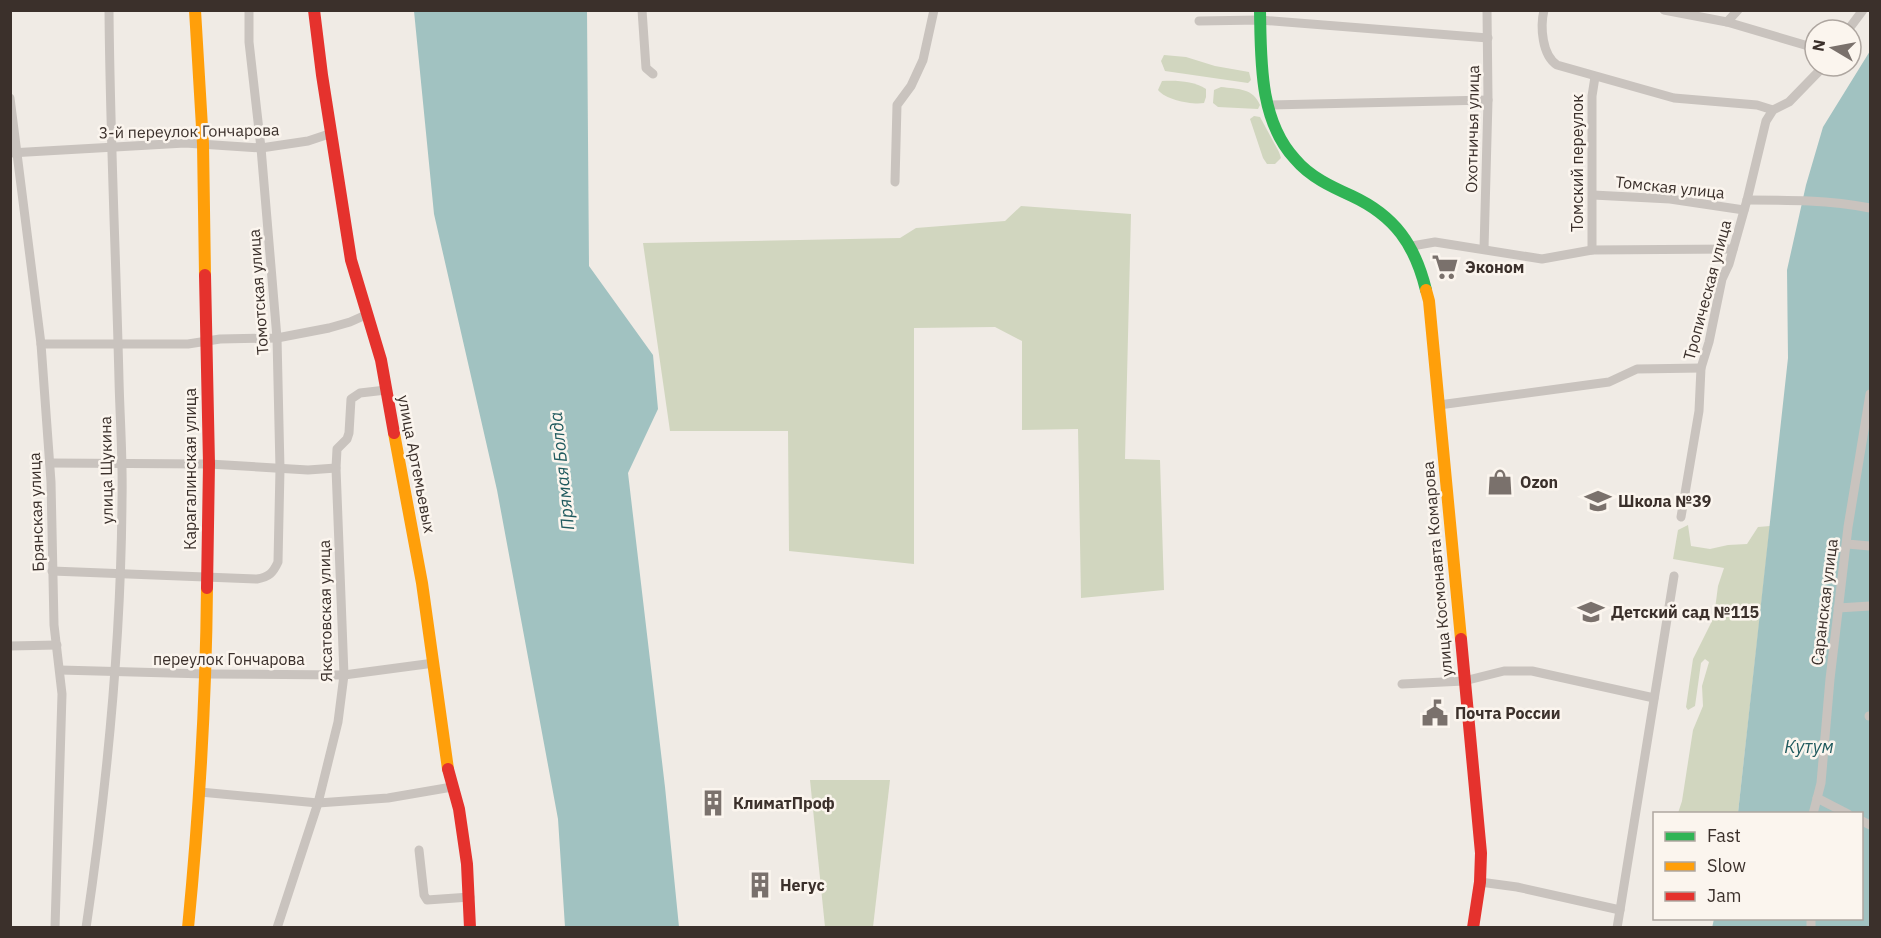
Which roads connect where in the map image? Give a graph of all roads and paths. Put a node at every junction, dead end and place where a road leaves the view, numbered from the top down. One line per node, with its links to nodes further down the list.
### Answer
1 (109, 10): 26 (street, улица Щукина)
2 (195, 10): 25 (street, Карагалинская улица)
3 (249, 10): 27 (street, Томотская улица)
4 (314, 10): 24 (street, улица Артемьевых)
5 (642, 10): 17 (street)
6 (929, 10): 11 (street)
7 (1488, 10): 15 (street, Охотничья улица)
8 (1544, 10): 18 (street)
9 (1664, 10): 14 (street)
10 (1738, 10): 14 (street)
11 (934, 11): 29 (street)
12 (1260, 15): 13 (street); 15 (street); 22 (street, улица Космонавта Комарова)
13 (1199, 21)
14 (1727, 22): 16 (street)
15 (1488, 38): 21 (street, Охотничья улица)
16 (1803, 44)
17 (653, 74)
18 (1595, 77): 23 (street); 30 (street, Томский переулок)
19 (1812, 78): 23 (street)
20 (10, 98): 28 (street, Брянская улица)
21 (1488, 100): 22 (street); 35 (street, Охотничья улица)
22 (1267, 105): 34 (street, улица Космонавта Комарова)
23 (1773, 110): 31 (street, Тропическая улица)
24 (332, 133): 27 (street, 3-й переулок Гончарова); 38 (street, улица Артемьевых)
25 (203, 144): 26 (street, 3-й переулок Гончарова); 27 (street, 3-й переулок Гончарова); 40 (street, Карагалинская улица)
26 (111, 147): 28 (street, 3-й переулок Гончарова); 42 (street, улица Щукина)
27 (261, 148): 39 (street, Томотская улица)
28 (14, 152): 41 (street, Брянская улица)
29 (895, 182)
30 (1593, 195): 33 (street, Томская улица); 37 (street, Томский переулок)
31 (1747, 200): 32 (street); 33 (street, Тропическая улица)
32 (1870, 208)
33 (1744, 210): 36 (street, Тропическая улица)
34 (1412, 246): 35 (street); 46 (street, улица Космонавта Комарова)
35 (1484, 249): 37 (street)
36 (1733, 249): 37 (street); 43 (street, Тропическая улица)
37 (1592, 250)
38 (368, 314): 39 (street); 44 (street, улица Артемьевых)
39 (277, 338): 40 (street); 51 (street, Томотская улица)
40 (206, 342): 42 (street); 49 (street, Карагалинская улица)
41 (41, 344): 42 (street); 48 (street, Брянская улица)
42 (118, 345): 47 (street, улица Щукина)
43 (1701, 368): 46 (street); 52 (street, Тропическая улица)
44 (386, 390): 50 (street, Яксатовская улица); 63 (street, улица Артемьевых)
45 (1870, 394): 53 (street, Саранская улица)
46 (1438, 405): 68 (street, улица Космонавта Комарова)
47 (122, 462): 48 (street); 49 (street); 56 (street, улица Щукина)
48 (50, 463): 55 (street, Брянская улица)
49 (209, 464): 51 (street); 58 (street, Карагалинская улица)
50 (336, 468): 51 (street); 67 (street, Яксатовская улица)
51 (280, 469): 58 (street, Томотская улица)
52 (1681, 517)
53 (1847, 544): 54 (street); 60 (street, Саранская улица)
54 (1870, 546)
55 (52, 571): 56 (street); 61 (street, Брянская улица)
56 (121, 573): 58 (street); 65 (street, улица Щукина)
57 (1674, 576): 70 (street)
58 (207, 577): 66 (street, Карагалинская улица)
59 (1870, 606): 60 (street)
60 (1838, 608): 73 (street, Саранская улица)
61 (57, 645): 62 (street); 64 (street, Брянская улица)
62 (10, 646)
63 (434, 663): 67 (street, переулок Гончарова); 71 (street, улица Артемьевых)
64 (60, 670): 65 (street, переулок Гончарова); 81 (street, Брянская улица)
65 (115, 673): 66 (street, переулок Гончарова); 82 (street, улица Щукина)
66 (206, 674): 67 (street, переулок Гончарова); 72 (street, Карагалинская улица)
67 (344, 675): 74 (street, Яксатовская улица)
68 (1464, 681): 69 (street); 70 (street); 78 (street, улица Космонавта Комарова)
69 (1402, 684)
70 (1654, 698): 80 (street)
71 (452, 787): 74 (street); 79 (street, улица Артемьевых)
72 (200, 792): 74 (street); 83 (street, Карагалинская улица)
73 (1817, 798): 75 (street, Саранская улица); 76 (street)
74 (318, 803): 84 (street, Яксатовская улица)
75 (1813, 812)
76 (1846, 812)
77 (419, 850): 79 (street)
78 (1480, 882): 80 (street); 86 (street, улица Космонавта Комарова)
79 (470, 897): 85 (street, улица Артемьевых)
80 (1620, 910): 87 (street)
81 (56, 927)
82 (86, 927)
83 (188, 927)
84 (277, 927)
85 (470, 927)
86 (1473, 927)
87 (1617, 927)

